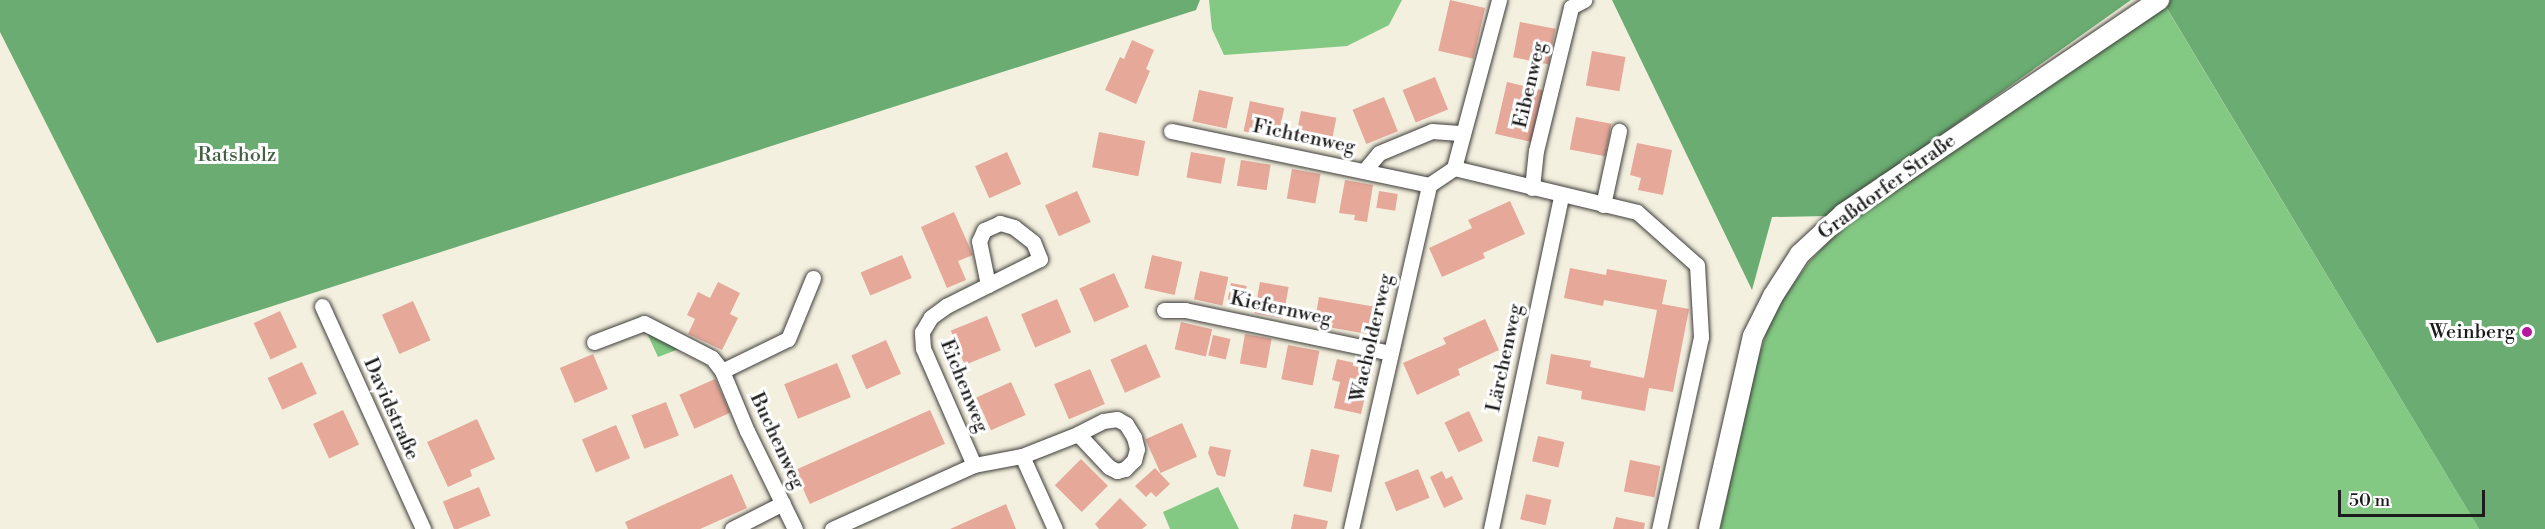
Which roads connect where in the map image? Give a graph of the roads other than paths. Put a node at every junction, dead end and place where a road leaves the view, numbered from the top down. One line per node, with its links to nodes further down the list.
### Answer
1 (1499, 0): 6 (street)
2 (1584, 0): 10 (street, Eibenweg)
3 (2159, 0): 32 (street, Graßdorfer Straße)
4 (1171, 131): 8 (street, Fichtenweg)
5 (1619, 131): 12 (street)
6 (1463, 133): 7 (street); 8 (street)
7 (1454, 168): 9 (street); 10 (street)
8 (1364, 171): 9 (street, Fichtenweg)
9 (1429, 185): 18 (street, Wacholderweg)
10 (1532, 188): 11 (street)
11 (1562, 196): 12 (street); 30 (street, Lärchenweg)
12 (1603, 205): 31 (street)
13 (813, 278): 19 (street)
14 (988, 285): 14 (street, Eichenweg); 22 (street, Eichenweg)
15 (322, 306): 24 (street, Davidstraße)
16 (1164, 310): 18 (street, Kiefernweg)
17 (594, 342): 19 (street, Buchenweg)
18 (1390, 353): 29 (street, Wacholderweg)
19 (722, 371): 23 (street, Buchenweg)
20 (1078, 434): 21 (street)
21 (1022, 456): 22 (street); 28 (street)
22 (974, 465): 27 (street)
23 (783, 503): 25 (street); 26 (street, Buchenweg)
24 (423, 529)
25 (732, 529)
26 (795, 529)
27 (832, 529)
28 (1055, 529)
29 (1351, 529)
30 (1491, 529)
31 (1659, 529)
32 (1709, 529)

